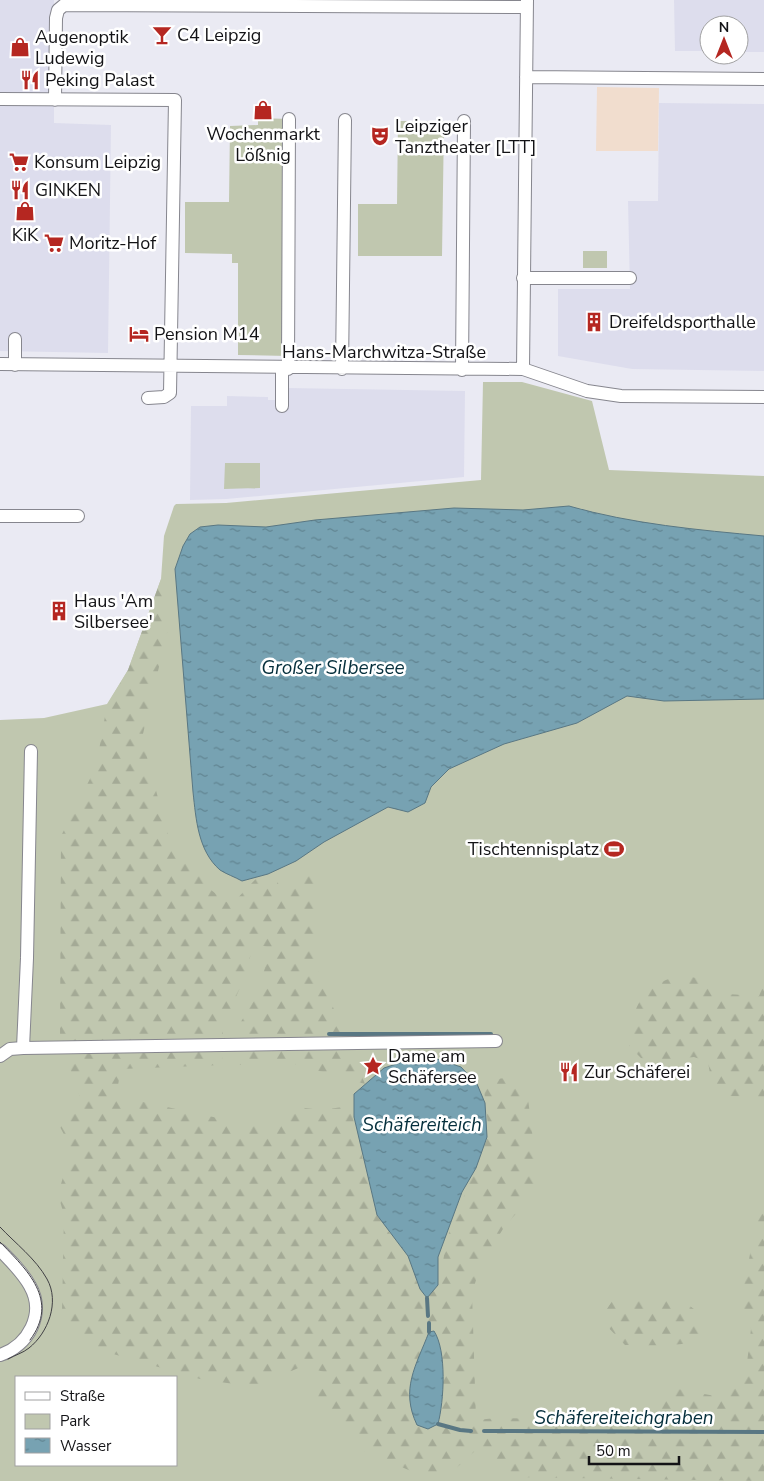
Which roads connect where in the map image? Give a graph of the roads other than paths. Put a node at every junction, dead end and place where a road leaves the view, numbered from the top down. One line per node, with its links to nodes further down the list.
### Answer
1 (527, 4): 2 (street); 5 (street)
2 (526, 77): 3 (street); 9 (street)
3 (764, 79)
4 (0, 99): 5 (street)
5 (55, 100): 14 (street)
6 (289, 119): 15 (street)
7 (345, 120): 16 (street)
8 (464, 122): 17 (street)
9 (523, 278): 10 (street); 18 (street)
10 (630, 278)
11 (15, 339): 13 (street)
12 (0, 364): 13 (street, Hans-Marchwitza-Straße)
13 (15, 365): 14 (street, Hans-Marchwitza-Straße)
14 (171, 367): 15 (street, Hans-Marchwitza-Straße); 20 (street)
15 (285, 369): 16 (street, Hans-Marchwitza-Straße); 21 (street)
16 (342, 370): 17 (street, Hans-Marchwitza-Straße)
17 (462, 370): 18 (street, Hans-Marchwitza-Straße)
18 (523, 370): 19 (street, Hans-Marchwitza-Straße)
19 (764, 397)
20 (148, 398)
21 (282, 406)
22 (0, 516): 23 (street)
23 (78, 516)
24 (31, 751): 26 (street)
25 (496, 1041): 26 (street)
26 (23, 1048): 27 (street)
27 (0, 1056)
28 (0, 1250): 29 (street)
29 (0, 1355)

